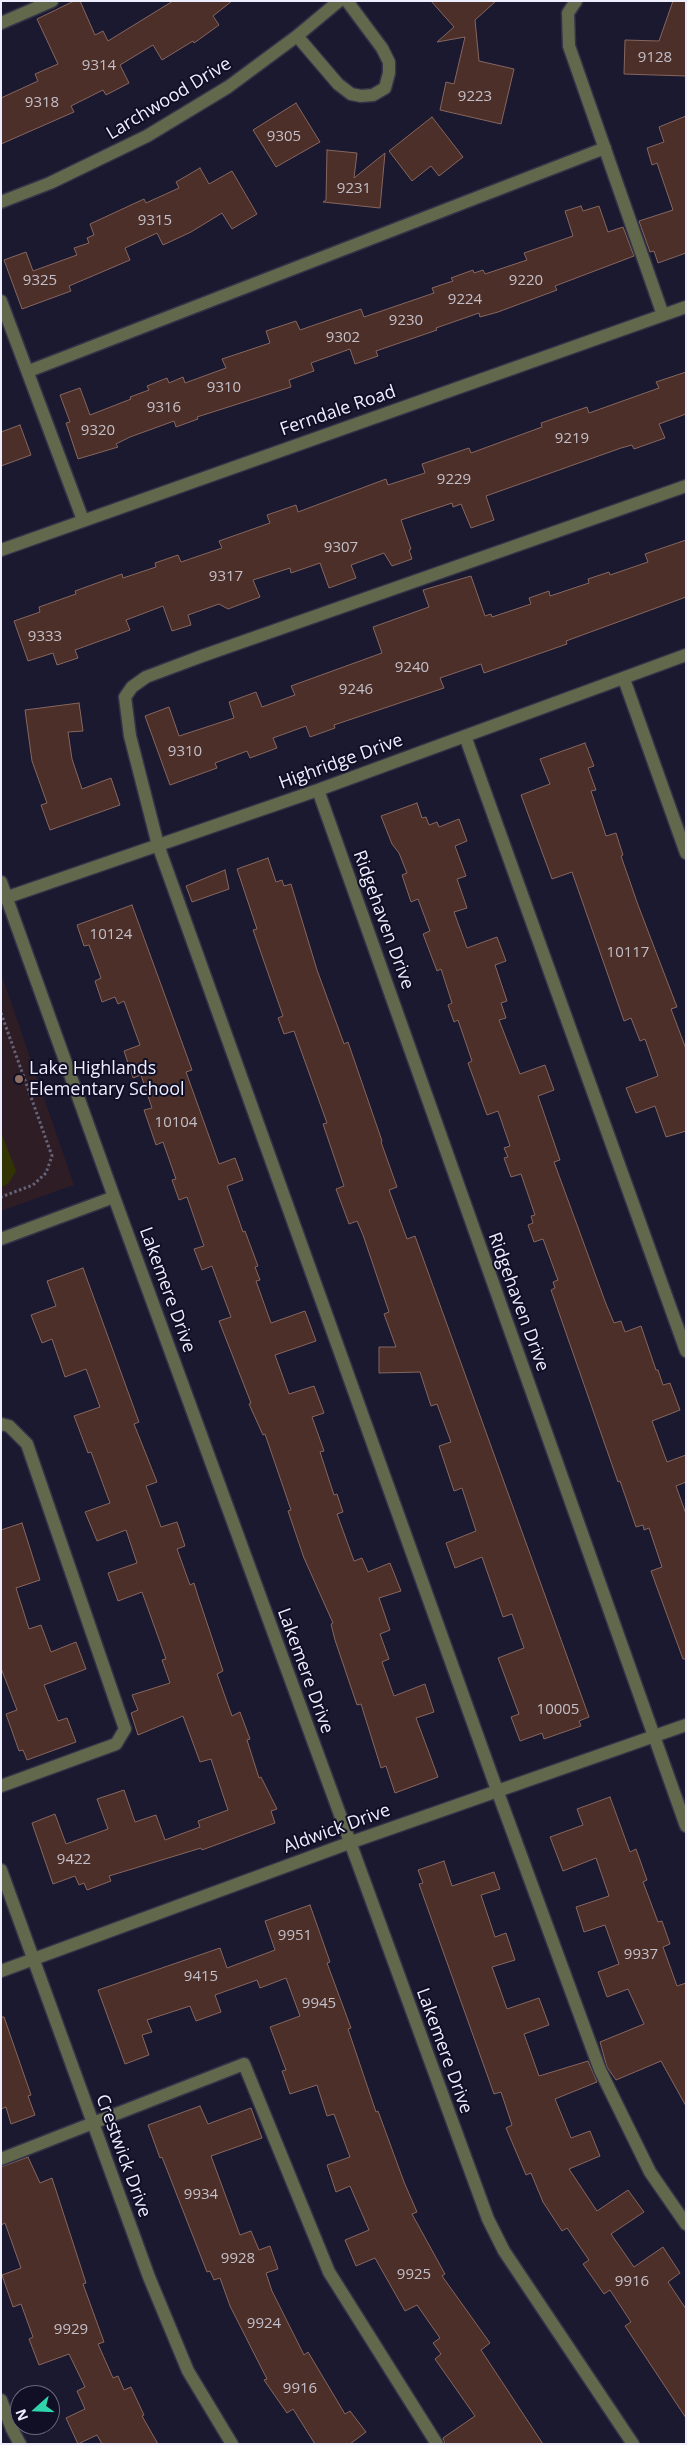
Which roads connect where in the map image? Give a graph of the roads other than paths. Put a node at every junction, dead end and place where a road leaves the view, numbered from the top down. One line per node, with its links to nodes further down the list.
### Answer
1 (52, 1): 5 (street)
2 (339, 1): 6 (street, Larchwood Drive)
3 (347, 1): 6 (street)
4 (576, 1): 7 (street)
5 (1, 23)
6 (298, 36): 8 (street, Larchwood Drive)
7 (605, 148): 11 (street); 12 (street)
8 (1, 202)
9 (1, 301): 12 (street)
10 (686, 306): 11 (street, Ferndale Road)
11 (663, 315): 14 (street, Ferndale Road)
12 (29, 371): 14 (street)
13 (686, 486): 20 (street)
14 (83, 520): 15 (street, Ferndale Road)
15 (1, 550)
16 (686, 655): 17 (street, Highridge Drive)
17 (624, 679): 18 (street, Highridge Drive); 21 (street)
18 (465, 736): 19 (street, Highridge Drive); 26 (street)
19 (318, 790): 20 (street, Highridge Drive); 29 (street, Ridgehaven Drive)
20 (158, 845): 23 (street, Highridge Drive); 31 (street)
21 (686, 853)
22 (1, 882): 23 (street, Lakemere Drive)
23 (5, 898): 24 (street, Lakemere Drive)
24 (114, 1197): 25 (street); 33 (street, Lakemere Drive)
25 (1, 1239)
26 (686, 1352)
27 (1, 1424): 30 (street)
28 (686, 1724): 29 (street, Aldwick Drive)
29 (654, 1736): 31 (street, Aldwick Drive); 32 (street, Ridgehaven Drive)
30 (1, 1786)
31 (497, 1790): 33 (street, Aldwick Drive); 39 (street)
32 (686, 1826)
33 (349, 1843): 35 (street, Aldwick Drive); 44 (street, Lakemere Drive)
34 (1, 1870): 35 (street, Crestwick Drive)
35 (34, 1959): 36 (street, Aldwick Drive); 37 (street, Crestwick Drive)
36 (1, 1971)
37 (93, 2122): 38 (street); 42 (street, Crestwick Drive); 43 (street)
38 (1, 2159)
39 (686, 2224)
40 (1, 2400): 41 (street)
41 (20, 2444)
42 (232, 2444)
43 (437, 2444)
44 (633, 2444)

